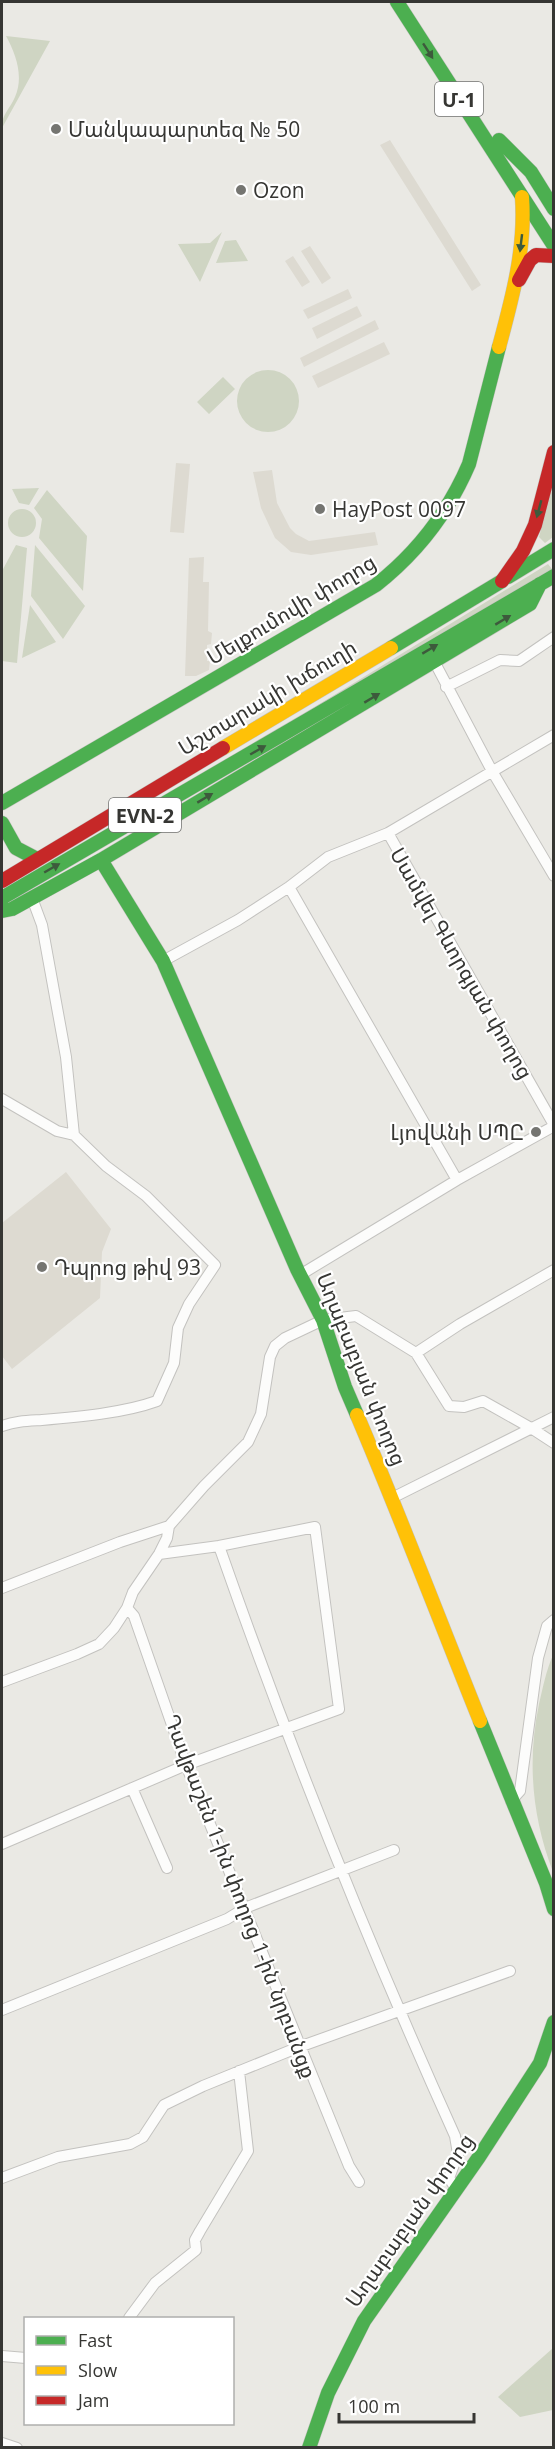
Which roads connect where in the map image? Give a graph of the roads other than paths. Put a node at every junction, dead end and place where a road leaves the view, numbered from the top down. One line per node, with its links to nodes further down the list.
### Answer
1 (397, 2): 4 (main road, Մ-1, one-way to 4)
2 (411, 2): 3 (main road, Մ-1)
3 (499, 140): 5 (main road); 6 (main road)
4 (522, 195): 7 (main road, Մ-1); 9 (main road, Մելքումովի փողոց, one-way to 9)
5 (554, 209)
6 (554, 226)
7 (554, 246)
8 (554, 256): 9 (main road, Մելքումովի փողոց)
9 (514, 290): 22 (main road, Մելքումովի փողոց)
10 (554, 452): 13 (main road, one-way to 13)
11 (554, 549): 13 (main road, Աշտարակի խճուղի / EVN-2)
12 (554, 576): 14 (main road, Աշտարակի խճուղի / EVN-2)
13 (502, 581): 18 (main road, Աշտարակի խճուղի / EVN-2)
14 (540, 584): 16 (main road, one-way to 14); 19 (main road, Աշտարակի խճուղի / EVN-2, one-way to 14)
15 (554, 637): 17 (street)
16 (434, 661): 17 (street); 26 (main road, one-way to 16)
17 (446, 687): 21 (street)
18 (279, 714): 19 (main road); 25 (main road, Աշտարակի խճուղի / EVN-2)
19 (289, 732): 30 (main road, Աշտարակի խճուղի / EVN-2, one-way to 19)
20 (554, 735): 21 (street)
21 (492, 771): 24 (street); 27 (street)
22 (2, 803)
23 (2, 822): 25 (main road)
24 (388, 833): 29 (street); 35 (street, Սամվել Գևորգյան փողոց)
25 (37, 859): 28 (main road, Աշտարակի խճուղի / EVN-2)
26 (101, 860): 31 (main road); 33 (main road, Աղաբաբյան փողոց)
27 (553, 874)
28 (2, 881)
29 (289, 887): 33 (street); 37 (street)
30 (2, 898)
31 (32, 898): 32 (main road); 36 (street)
32 (2, 911)
33 (164, 961): 39 (main road, Աղաբաբյան փողոց)
34 (2, 1099): 36 (street)
35 (554, 1126): 37 (street)
36 (74, 1135): 43 (street)
37 (457, 1180): 39 (street)
38 (554, 1270): 41 (street)
39 (300, 1275): 40 (main road, Աղաբաբյան փողոց)
40 (323, 1320): 41 (street); 46 (main road, Աղաբաբյան փողոց); 47 (street)
41 (416, 1353): 44 (street)
42 (554, 1417): 44 (street)
43 (2, 1426)
44 (531, 1428): 45 (street); 46 (street)
45 (554, 1443)
46 (392, 1498): 57 (main road, Աղաբաբյան փողոց)
47 (169, 1526): 49 (street); 50 (street)
48 (219, 1546): 49 (street); 54 (street); 54 (street)
49 (159, 1554): 51 (street)
50 (2, 1588)
51 (127, 1608): 53 (street); 55 (street, Դավթաշեն 1-ին փողոց 1-ին նրբանցք)
52 (554, 1620): 57 (street)
53 (2, 1682)
54 (284, 1727): 55 (street); 61 (street)
55 (186, 1765): 56 (street); 62 (street, Դավթաշեն 1-ին փողոց 1-ին նրբանցք)
56 (132, 1788): 58 (street); 60 (street)
57 (511, 1801): 63 (main road, Աղաբաբյան փողոց)
58 (2, 1844)
59 (394, 1850): 61 (street)
60 (166, 1868)
61 (343, 1869): 62 (street); 66 (street)
62 (245, 1908): 65 (street); 68 (street, Դավթաշեն 1-ին փողոց 1-ին նրբանցք)
63 (554, 1909)
64 (510, 1971): 66 (street)
65 (2, 2010)
66 (398, 2010): 68 (street); 72 (street)
67 (554, 2022): 72 (main road, Աղաբաբյան փողոց)
68 (299, 2047): 69 (street); 71 (street, Դավթաշեն 1-ին փողոց 1-ին նրբանցք)
69 (239, 2071): 70 (street); 73 (street)
70 (2, 2178)
71 (359, 2182)
72 (456, 2189): 78 (main road, Աղաբաբյան փողոց)
73 (130, 2317)
74 (2, 2356): 75 (street)
75 (24, 2358)
76 (2, 2443): 77 (street)
77 (17, 2448)
78 (309, 2448)

